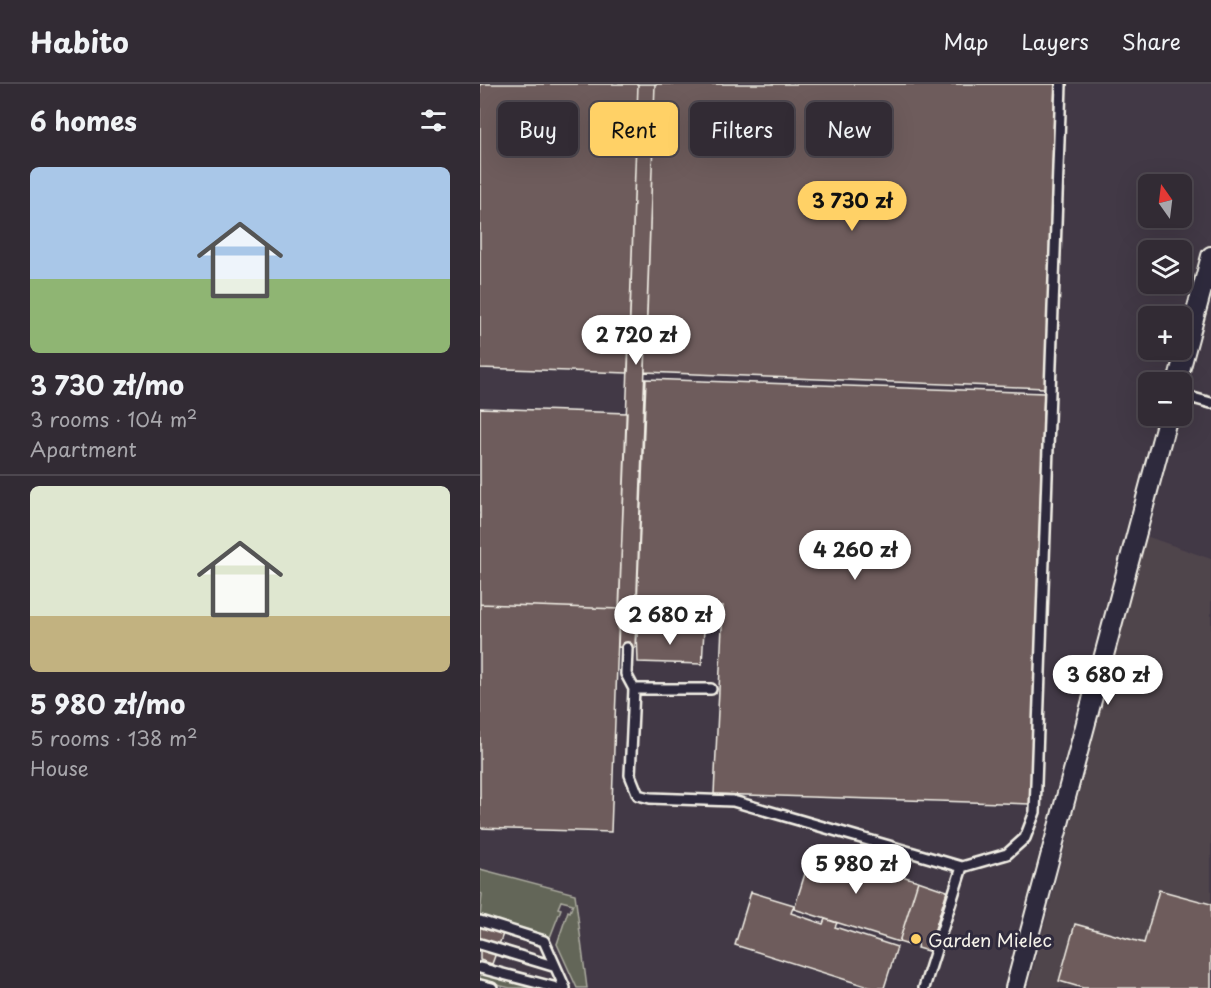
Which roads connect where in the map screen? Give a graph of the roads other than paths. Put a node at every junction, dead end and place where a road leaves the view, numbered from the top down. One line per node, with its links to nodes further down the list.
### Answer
1 (1061, 84): 10 (lane)
2 (1211, 256): 3 (street)
3 (1180, 372)
4 (1192, 398): 5 (lane)
5 (1211, 403)
6 (1165, 426): 20 (street)
7 (627, 648): 8 (lane)
8 (634, 689): 9 (lane); 10 (lane)
9 (711, 689)
10 (962, 867): 19 (lane)
11 (480, 921): 13 (lane)
12 (480, 945): 13 (lane)
13 (553, 966): 18 (lane)
14 (480, 968): 17 (lane)
15 (480, 985): 16 (lane)
16 (492, 988)
17 (557, 988)
18 (564, 988)
19 (924, 988)
20 (1015, 988)

